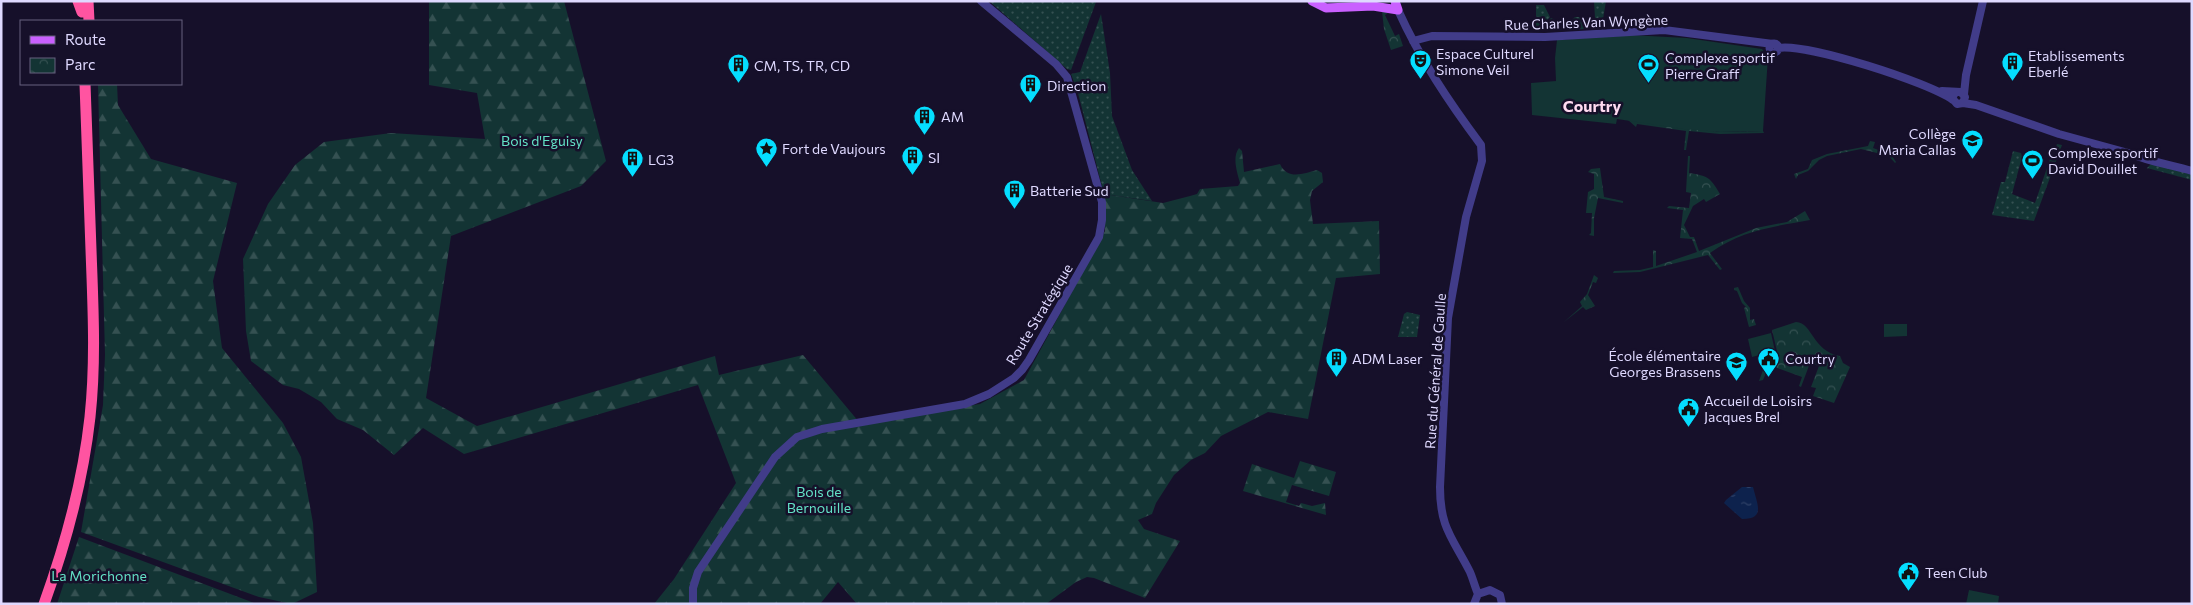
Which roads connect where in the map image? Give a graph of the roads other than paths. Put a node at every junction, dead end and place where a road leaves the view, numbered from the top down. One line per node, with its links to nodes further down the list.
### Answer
1 (981, 1): 19 (street, Route Stratégique)
2 (1390, 1): 6 (main road)
3 (1983, 1): 10 (street)
4 (1316, 4): 6 (main road)
5 (1397, 5): 6 (main road); 7 (street, Rue du Général de Gaulle)
6 (1373, 6)
7 (1413, 41): 10 (street, Rue Charles Van Wyngène); 14 (street, Rue du Général de Gaulle)
8 (85, 85): 12 (highway)
9 (91, 85): 12 (highway)
10 (1959, 96): 11 (street, Rue Charles Van Wyngène)
11 (2192, 171)
12 (73, 524): 13 (highway)
13 (69, 539): 17 (highway); 18 (highway)
14 (1469, 570): 15 (street, Rue du Général de Gaulle); 16 (street, Rue du Général de Gaulle)
15 (1490, 590): 16 (street); 21 (street, Rue du Général de Gaulle)
16 (1478, 594): 20 (street)
17 (44, 604)
18 (50, 604)
19 (693, 604)
20 (1474, 604)
21 (1502, 604)

